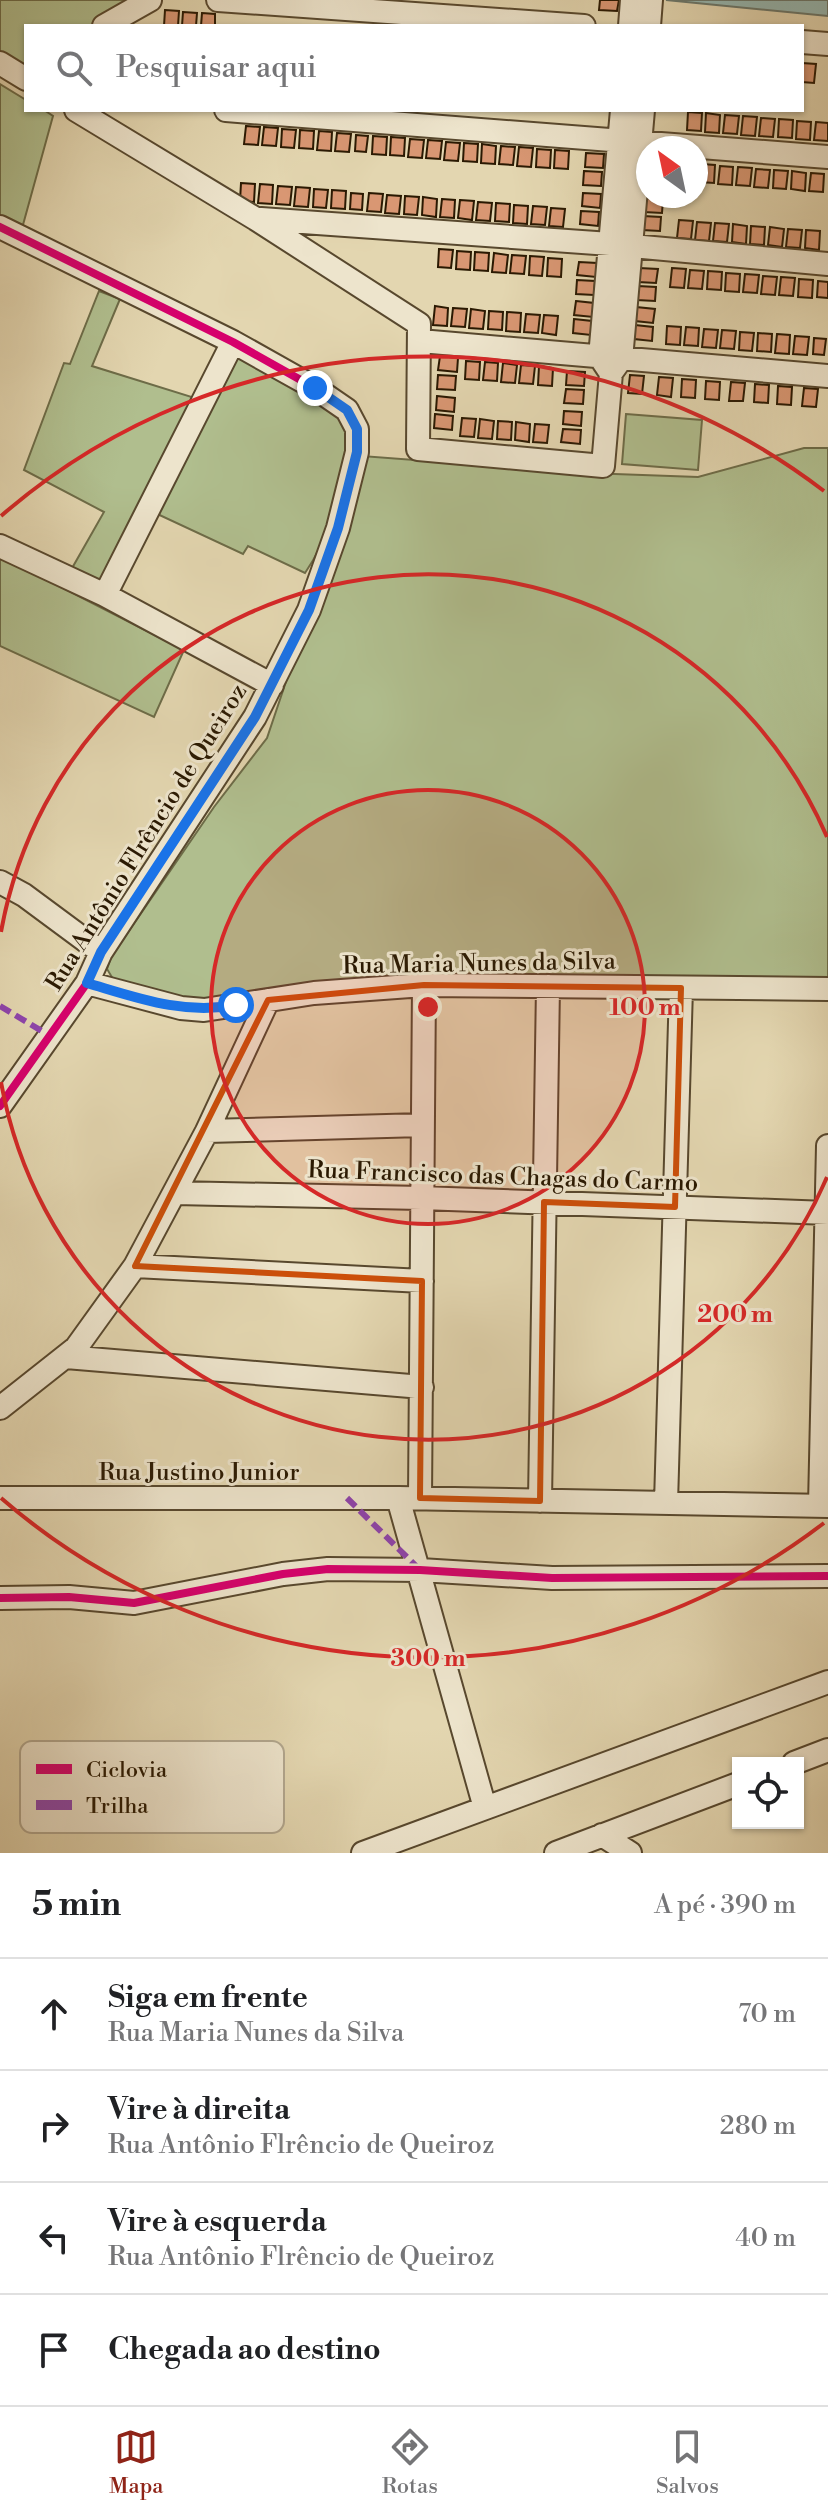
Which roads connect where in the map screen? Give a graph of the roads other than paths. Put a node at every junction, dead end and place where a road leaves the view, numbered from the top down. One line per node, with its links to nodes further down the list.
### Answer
1 (150, 0): 5 (street)
2 (218, 0): 6 (street)
3 (632, 0): 7 (street)
4 (651, 0): 8 (street)
5 (108, 24)
6 (556, 24)
7 (630, 24)
8 (649, 24)
9 (804, 42): 10 (street)
10 (828, 44)
11 (79, 112): 17 (street)
12 (252, 112): 15 (street)
13 (623, 112): 15 (street)
14 (642, 112): 15 (street)
15 (630, 141): 16 (street); 19 (street)
16 (828, 157)
17 (256, 219): 19 (street); 21 (street)
18 (0, 227): 22 (street, Rua Antônio Flrêncio de Queiroz)
19 (621, 245): 20 (street); 23 (street)
20 (828, 264)
21 (420, 341): 23 (street); 23 (street)
22 (233, 342): 26 (street); 27 (street, Rua Antônio Flrêncio de Queiroz)
23 (611, 363): 24 (street)
24 (828, 376)
25 (0, 546): 26 (street)
26 (105, 595): 27 (street)
27 (272, 685): 29 (street, Rua Antônio Flrêncio de Queiroz)
28 (0, 882): 29 (street)
29 (101, 952): 30 (street, Rua Antônio Flrêncio de Queiroz)
30 (87, 983): 35 (street, Rua Maria Nunes da Silva); 36 (street, Rua Antônio Flrêncio de Queiroz)
31 (424, 985): 32 (street, Rua Maria Nunes da Silva); 35 (street, Rua Maria Nunes da Silva); 37 (street)
32 (548, 986): 33 (street, Rua Maria Nunes da Silva); 42 (street)
33 (681, 988): 34 (street, Rua Maria Nunes da Silva); 43 (street)
34 (828, 989)
35 (268, 1000): 38 (street)
36 (0, 1106)
37 (422, 1125): 38 (street); 41 (street)
38 (207, 1131): 40 (street)
39 (828, 1146): 44 (street)
40 (175, 1193): 41 (street, Rua Francisco das Chagas do Carmo); 45 (street)
41 (421, 1198): 42 (street, Rua Francisco das Chagas do Carmo); 46 (street)
42 (544, 1202): 43 (street, Rua Francisco das Chagas do Carmo); 52 (street)
43 (675, 1207): 44 (street, Rua Francisco das Chagas do Carmo); 53 (street)
44 (827, 1213): 54 (street)
45 (135, 1266): 46 (street); 47 (street)
46 (422, 1281): 48 (street)
47 (66, 1357): 48 (street); 49 (street)
48 (422, 1387): 51 (street)
49 (0, 1408)
50 (0, 1498): 51 (street, Rua Justino Junior)
51 (409, 1498): 52 (street, Rua Justino Junior); 55 (street)
52 (540, 1501): 53 (street, Rua Justino Junior)
53 (666, 1503): 54 (street, Rua Justino Junior)
54 (824, 1506)
55 (420, 1570): 56 (street); 57 (street); 62 (street)
56 (828, 1576)
57 (0, 1598)
58 (828, 1682): 62 (street)
59 (828, 1750): 60 (street)
60 (804, 1759)
61 (732, 1786): 63 (street)
62 (485, 1808): 64 (street)
63 (602, 1835): 65 (street); 66 (street)
64 (363, 1853)
65 (556, 1853)
66 (630, 1853)

